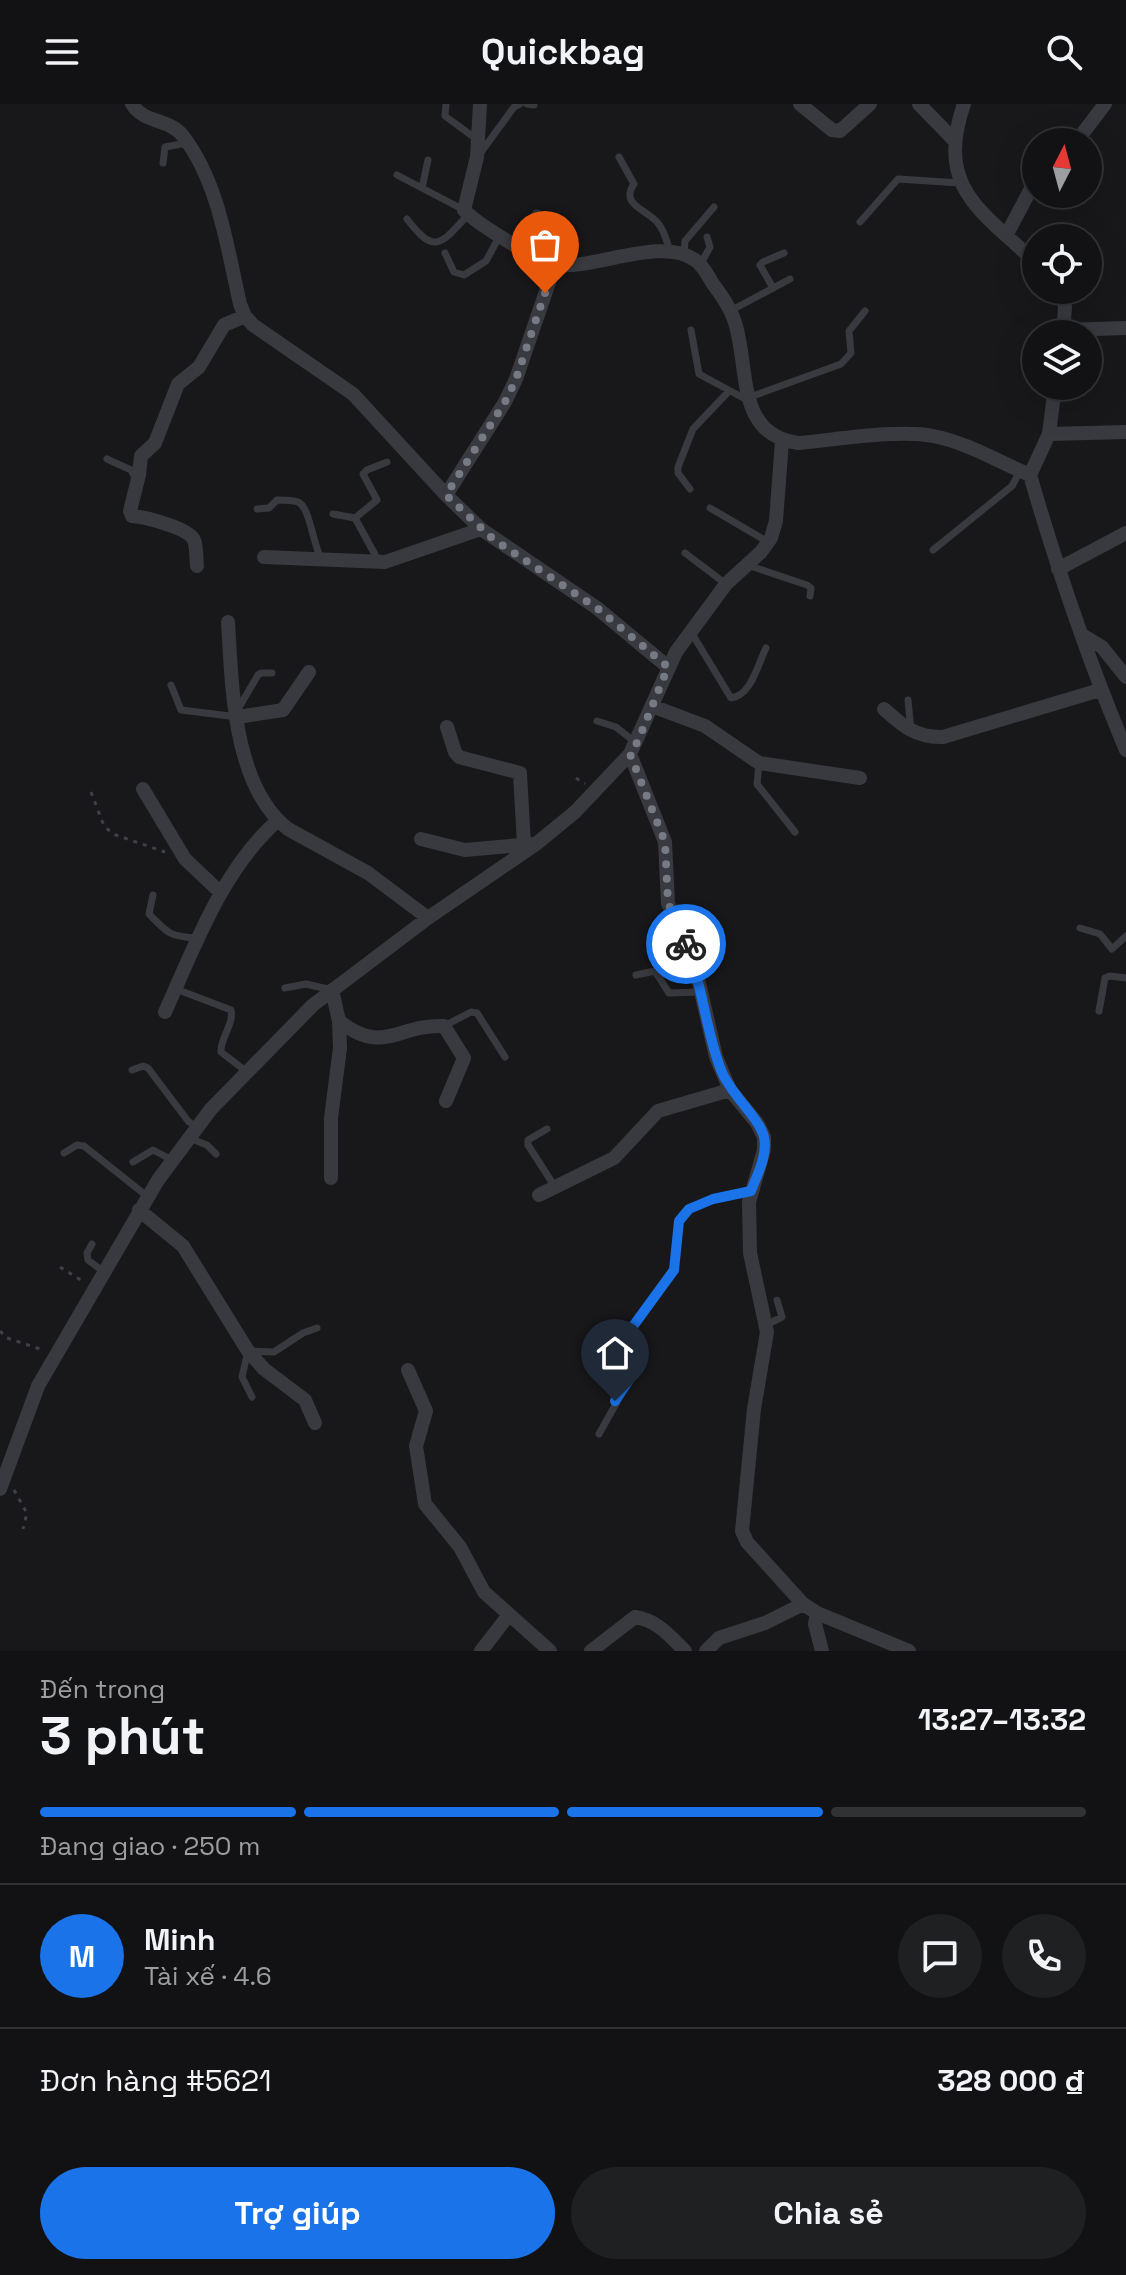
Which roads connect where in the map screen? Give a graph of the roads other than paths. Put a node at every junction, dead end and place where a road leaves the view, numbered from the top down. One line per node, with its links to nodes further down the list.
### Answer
1 (132, 104): 15 (street)
2 (446, 104): 13 (lane)
3 (480, 104): 13 (street)
4 (520, 104): 16 (lane)
5 (527, 104): 11 (lane)
6 (800, 104): 7 (street)
7 (870, 104)
8 (919, 104): 14 (street)
9 (964, 104): 14 (street)
10 (1105, 104): 12 (street)
11 (534, 105)
12 (1087, 128)
13 (479, 141): 16 (street)
14 (955, 141): 21 (street)
15 (187, 143): 19 (lane); 43 (street)
16 (477, 157): 25 (street)
17 (619, 157): 35 (lane)
18 (428, 160): 22 (lane)
19 (163, 163)
20 (397, 175): 22 (lane)
21 (960, 183): 28 (lane); 29 (street)
22 (422, 188): 25 (lane)
23 (1022, 206): 29 (street)
24 (714, 207): 35 (lane)
25 (466, 212): 27 (lane); 30 (street)
26 (547, 216): 32 (lane)
27 (407, 219)
28 (860, 222)
29 (1007, 234): 33 (street)
30 (500, 235): 32 (street); 34 (lane)
31 (707, 237): 38 (lane)
32 (522, 248): 37 (street)
33 (1022, 249)
34 (445, 253)
35 (677, 253): 37 (street); 38 (street)
36 (784, 253): 40 (lane)
37 (555, 265): 58 (street)
38 (700, 265): 41 (street)
39 (790, 279): 40 (lane)
40 (773, 288): 41 (lane)
41 (730, 311): 48 (street)
42 (865, 311): 48 (lane)
43 (245, 316): 56 (street); 58 (street)
44 (1126, 328): 46 (street)
45 (691, 330): 47 (lane)
46 (1102, 330)
47 (729, 391): 48 (lane); 57 (lane)
48 (750, 399): 52 (street)
49 (1053, 400): 51 (street)
50 (1126, 432): 51 (street)
51 (1049, 434): 55 (street)
52 (782, 441): 55 (street); 65 (street)
53 (107, 459): 56 (lane)
54 (387, 462): 62 (lane)
55 (1025, 473): 66 (lane); 73 (street)
56 (137, 481): 72 (street)
57 (690, 489)
58 (446, 495): 63 (street)
59 (710, 508): 65 (lane)
60 (257, 509): 69 (lane)
61 (333, 514): 62 (lane)
62 (355, 518): 70 (lane)
63 (481, 529): 70 (street); 80 (street)
64 (1126, 533): 73 (street)
65 (768, 542): 71 (street)
66 (933, 550)
67 (685, 553): 74 (lane)
68 (264, 557): 69 (street)
69 (322, 560): 70 (street)
70 (379, 562)
71 (747, 565): 74 (street); 75 (lane)
72 (197, 566)
73 (1058, 569): 78 (street)
74 (726, 584): 77 (street)
75 (810, 596)
76 (228, 622): 89 (street)
77 (691, 632): 79 (lane); 80 (street)
78 (1082, 635): 83 (street); 85 (street)
79 (766, 648)
80 (668, 667): 87 (street)
81 (309, 672): 89 (street)
82 (272, 673): 89 (lane)
83 (1126, 677)
84 (171, 685): 89 (lane)
85 (1100, 690): 92 (street); 94 (street)
86 (908, 700): 92 (lane)
87 (652, 706): 93 (street); 95 (street)
88 (884, 709): 92 (street)
89 (237, 714): 98 (street)
90 (597, 721): 93 (lane)
91 (447, 727): 101 (street)
92 (911, 732)
93 (633, 749): 101 (street); 113 (street)
94 (1126, 750)
95 (759, 763): 96 (street); 99 (lane)
96 (860, 778)
97 (143, 789): 102 (street)
98 (277, 821): 102 (street); 104 (street)
99 (795, 832)
100 (421, 839): 101 (street)
101 (530, 844): 104 (street)
102 (221, 893): 107 (street)
103 (153, 895): 107 (lane)
104 (428, 918): 112 (street)
105 (1080, 928): 106 (lane)
106 (1126, 936)
107 (199, 938): 111 (street)
108 (636, 975): 113 (lane)
109 (1126, 978): 114 (lane)
110 (285, 988): 112 (lane)
111 (176, 989): 115 (street); 120 (lane)
112 (332, 990): 116 (street); 120 (street)
113 (701, 992): 121 (street)
114 (1099, 1011)
115 (165, 1012)
116 (339, 1021): 117 (street); 129 (street)
117 (444, 1026): 118 (lane); 122 (street)
118 (505, 1057)
119 (132, 1070): 124 (lane)
120 (247, 1072): 124 (street)
121 (730, 1090): 130 (street); 131 (street)
122 (446, 1101)
123 (547, 1129): 130 (lane)
124 (193, 1133): 126 (lane); 127 (street)
125 (64, 1153): 133 (lane)
126 (216, 1154)
127 (173, 1161): 128 (lane); 133 (street)
128 (133, 1162)
129 (331, 1178)
130 (555, 1187): 132 (street)
131 (751, 1191): 137 (street); 143 (lane)
132 (539, 1195)
133 (144, 1203): 135 (street); 139 (street)
134 (92, 1244): 135 (lane)
135 (104, 1272): 144 (street)
136 (777, 1300): 137 (lane)
137 (766, 1325): 145 (street)
138 (317, 1328): 139 (lane)
139 (248, 1351): 141 (lane); 142 (street)
140 (408, 1370): 147 (street)
141 (252, 1397)
142 (315, 1423)
143 (599, 1434)
144 (3, 1483)
145 (803, 1604): 146 (street); 152 (street)
146 (817, 1613): 153 (street); 154 (street)
147 (508, 1616): 148 (street); 149 (street)
148 (481, 1651)
149 (550, 1651)
150 (591, 1651): 151 (street)
151 (685, 1651)
152 (706, 1651)
153 (822, 1651)
154 (909, 1651)

